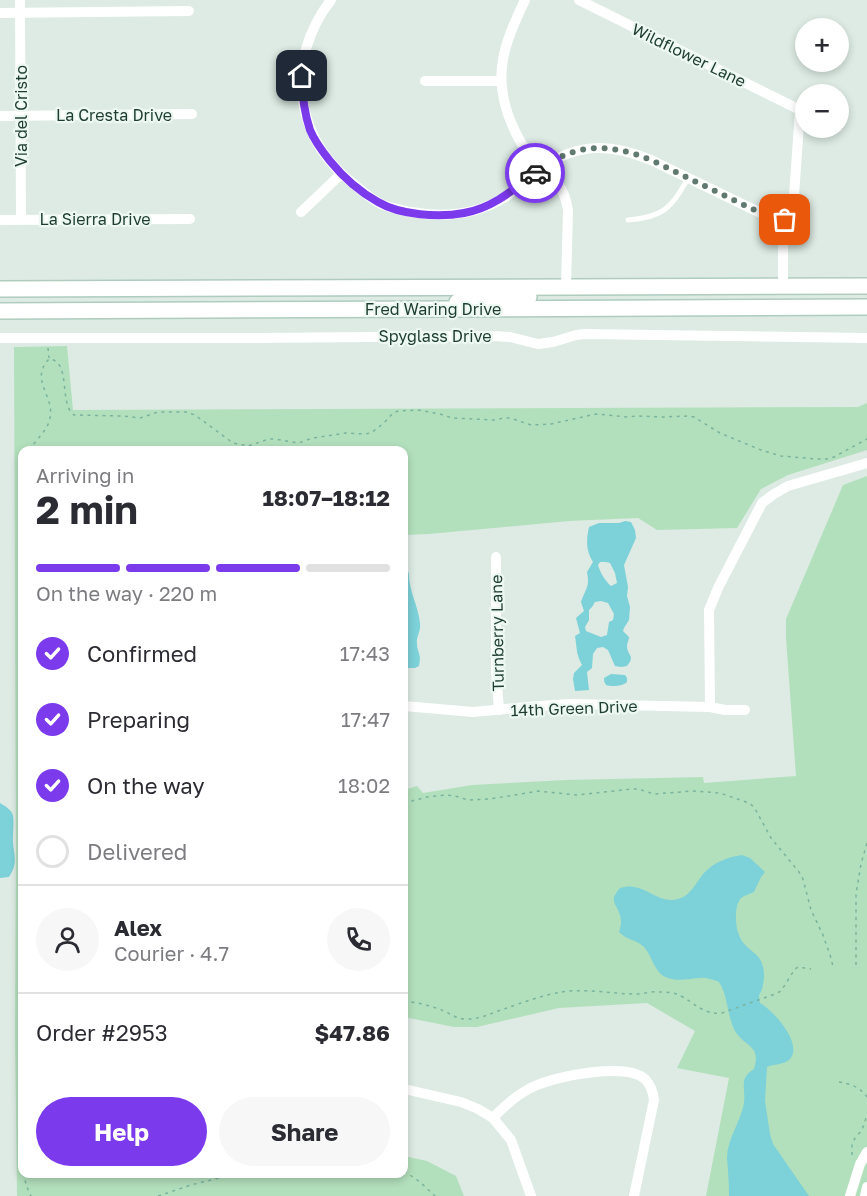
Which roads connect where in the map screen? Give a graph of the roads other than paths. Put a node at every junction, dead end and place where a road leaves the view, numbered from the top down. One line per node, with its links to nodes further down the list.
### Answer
1 (20, 0): 7 (street, Via del Cristo)
2 (331, 0): 14 (street)
3 (525, 0): 9 (street)
4 (579, 0): 21 (street, Wildflower Lane)
5 (189, 11): 7 (street)
6 (0, 13): 7 (street)
7 (20, 13): 12 (street, Via del Cristo)
8 (424, 81): 9 (street)
9 (500, 81): 13 (street)
10 (192, 114): 12 (street, La Cresta Drive)
11 (0, 116): 12 (street, La Cresta Drive)
12 (21, 116): 17 (street, Via del Cristo)
13 (543, 166): 14 (street); 15 (street); 24 (street)
14 (341, 174): 16 (street)
15 (688, 178): 20 (lane); 21 (street)
16 (301, 212)
17 (21, 219): 18 (street, La Sierra Drive); 19 (street, La Sierra Drive)
18 (190, 219)
19 (0, 220)
20 (628, 220)
21 (784, 220): 22 (street)
22 (783, 286): 23 (main road, Fred Waring Drive); 24 (main road, Fred Waring Drive)
23 (867, 286)
24 (566, 287): 25 (main road, Fred Waring Drive); 29 (main road)
25 (0, 289)
26 (867, 295): 28 (main road)
27 (867, 307): 28 (main road, Fred Waring Drive)
28 (722, 308): 29 (main road, Fred Waring Drive)
29 (422, 309): 30 (main road, Fred Waring Drive)
30 (0, 311)
31 (0, 338): 32 (street, Spyglass Drive)
32 (867, 338)
33 (867, 464): 36 (street)
34 (496, 556): 37 (street, Turnberry Lane)
35 (408, 706): 37 (street, 14th Green Drive)
36 (710, 706): 37 (street, 14th Green Drive); 38 (street, 14th Green Drive)
37 (499, 710)
38 (745, 710)
39 (408, 1090): 40 (street)
40 (493, 1118): 43 (street); 44 (street)
41 (867, 1152): 45 (street)
42 (867, 1187): 46 (street)
43 (531, 1196)
44 (634, 1196)
45 (850, 1196)
46 (865, 1196)

